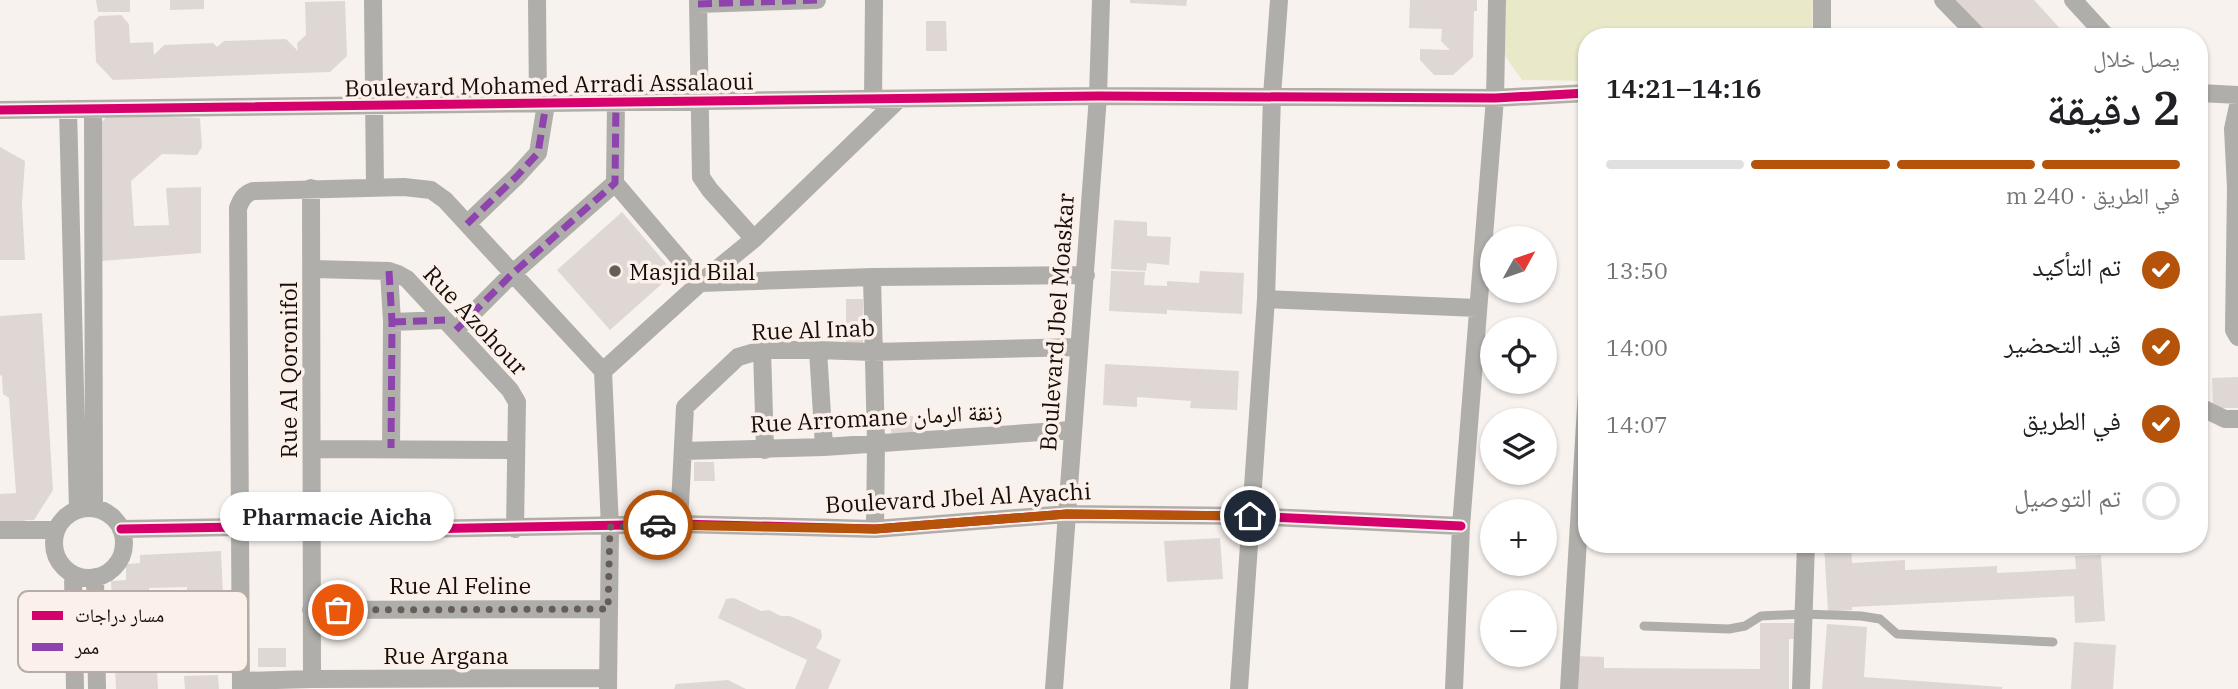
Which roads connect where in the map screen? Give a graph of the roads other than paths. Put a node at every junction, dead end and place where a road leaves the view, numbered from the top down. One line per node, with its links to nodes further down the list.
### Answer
1 (373, 0): 26 (street)
2 (537, 0): 27 (street)
3 (782, 0): 4 (street); 12 (street)
4 (817, 0)
5 (874, 0): 23 (street)
6 (1101, 0): 19 (street, Boulevard Jbel Moaskar)
7 (1279, 0): 20 (street)
8 (1497, 0): 21 (street)
9 (1822, 0): 13 (street)
10 (1943, 0): 14 (street)
11 (2073, 0): 15 (street)
12 (698, 2): 24 (street)
13 (1822, 28)
14 (1970, 28)
15 (2099, 28)
16 (1578, 93): 21 (street, Boulevard Mohamed Arradi Assalaoui)
17 (2208, 93): 18 (street)
18 (2238, 95)
19 (1098, 96): 20 (street, Boulevard Mohamed Arradi Assalaoui); 22 (street, Boulevard Mohamed Arradi Assalaoui); 41 (street, Boulevard Jbel Moaskar)
20 (1272, 96): 21 (street, Boulevard Mohamed Arradi Assalaoui); 44 (street)
21 (1495, 98): 45 (street)
22 (899, 99): 23 (street, Boulevard Mohamed Arradi Assalaoui); 37 (street)
23 (873, 100): 24 (street, Boulevard Mohamed Arradi Assalaoui)
24 (700, 102): 25 (street, Boulevard Mohamed Arradi Assalaoui); 37 (street)
25 (616, 103): 27 (street, Boulevard Mohamed Arradi Assalaoui); 32 (street)
26 (375, 104): 27 (street, Boulevard Mohamed Arradi Assalaoui); 30 (street, Boulevard Mohamed Arradi Assalaoui); 34 (street)
27 (542, 104): 36 (street)
28 (2238, 106): 35 (street)
29 (68, 109): 30 (street, Boulevard Mohamed Arradi Assalaoui); 31 (street, Boulevard Mohamed Arradi Assalaoui); 64 (street)
30 (93, 109): 64 (street)
31 (0, 110)
32 (615, 183): 40 (street); 43 (street)
33 (311, 188): 34 (street); 38 (street, Rue Al Qoronifol); 69 (street)
34 (375, 188): 36 (street)
35 (2237, 188): 48 (street)
36 (467, 223): 40 (street)
37 (754, 239): 43 (street)
38 (313, 269): 39 (street, Rue Azohour); 60 (street, Rue Al Qoronifol)
39 (388, 271): 46 (street); 47 (street, Rue Azohour)
40 (512, 274): 47 (street); 53 (street)
41 (1086, 275): 42 (street); 49 (street, Boulevard Jbel Moaskar)
42 (872, 277): 43 (street); 52 (street)
43 (700, 283): 53 (street)
44 (1266, 299): 45 (street); 66 (street)
45 (1477, 308): 68 (street)
46 (392, 322): 47 (street); 59 (street)
47 (451, 325): 61 (street, Rue Azohour)
48 (2238, 337)
49 (1079, 347): 52 (street, Rue Al Inab); 56 (street, Boulevard Jbel Moaskar)
50 (818, 350): 51 (street, Rue Al Inab); 52 (street, Rue Al Inab); 58 (street)
51 (762, 351): 62 (street); 63 (street, Rue Al Inab)
52 (872, 352): 57 (street)
53 (603, 371): 70 (street)
54 (2208, 413): 55 (street)
55 (2238, 419)
56 (1072, 430): 57 (street, Rue Arromane زنقة الرمان); 65 (street, Boulevard Jbel Moaskar)
57 (876, 443): 58 (street, Rue Arromane زنقة الرمان); 73 (street)
58 (824, 447): 62 (street, Rue Arromane زنقة الرمان)
59 (391, 448): 60 (street); 61 (street)
60 (313, 449): 76 (street, Rue Al Qoronifol)
61 (515, 450): 72 (street, Rue Azohour)
62 (765, 450): 63 (street, Rue Arromane زنقة الرمان)
63 (683, 452): 67 (street, Rue Al Inab)
64 (86, 509): 71 (street); 75 (street)
65 (1067, 514): 66 (street, Boulevard Jbel Al Ayachi); 73 (street, Boulevard Jbel Al Ayachi); 93 (street, Boulevard Jbel Moaskar)
66 (1250, 516): 68 (street, Boulevard Jbel Al Ayachi); 94 (street)
67 (679, 524): 70 (street, Boulevard Jbel Al Ayachi); 73 (street, Boulevard Jbel Al Ayachi)
68 (1461, 526): 95 (street)
69 (239, 527): 71 (street, Boulevard Jbel Al Ayachi); 76 (street, Boulevard Jbel Al Ayachi); 83 (street)
70 (610, 527): 72 (street, Boulevard Jbel Al Ayachi); 84 (street)
71 (121, 529): 80 (street)
72 (515, 529): 76 (street, Boulevard Jbel Al Ayachi)
73 (875, 529)
74 (0, 530): 75 (street)
75 (57, 530): 79 (street)
76 (311, 531): 85 (street, Rue Al Qoronifol)
77 (1578, 540): 96 (street)
78 (1806, 553): 86 (street)
79 (73, 573): 80 (street); 81 (street)
80 (95, 577): 82 (street)
81 (73, 591)
82 (95, 591)
83 (240, 591)
84 (608, 609): 85 (street, Rue Al Feline); 91 (street)
85 (311, 610): 89 (street, Rue Al Qoronifol)
86 (1803, 614): 87 (lane); 88 (lane); 97 (street)
87 (1644, 626)
88 (2053, 642)
89 (312, 679): 90 (street, Rue Argana); 92 (street, Rue Argana)
90 (476, 684): 91 (street, Rue Argana)
91 (608, 684)
92 (241, 685)
93 (1054, 689)
94 (1239, 689)
95 (1454, 689)
96 (1569, 689)
97 (1801, 689)

